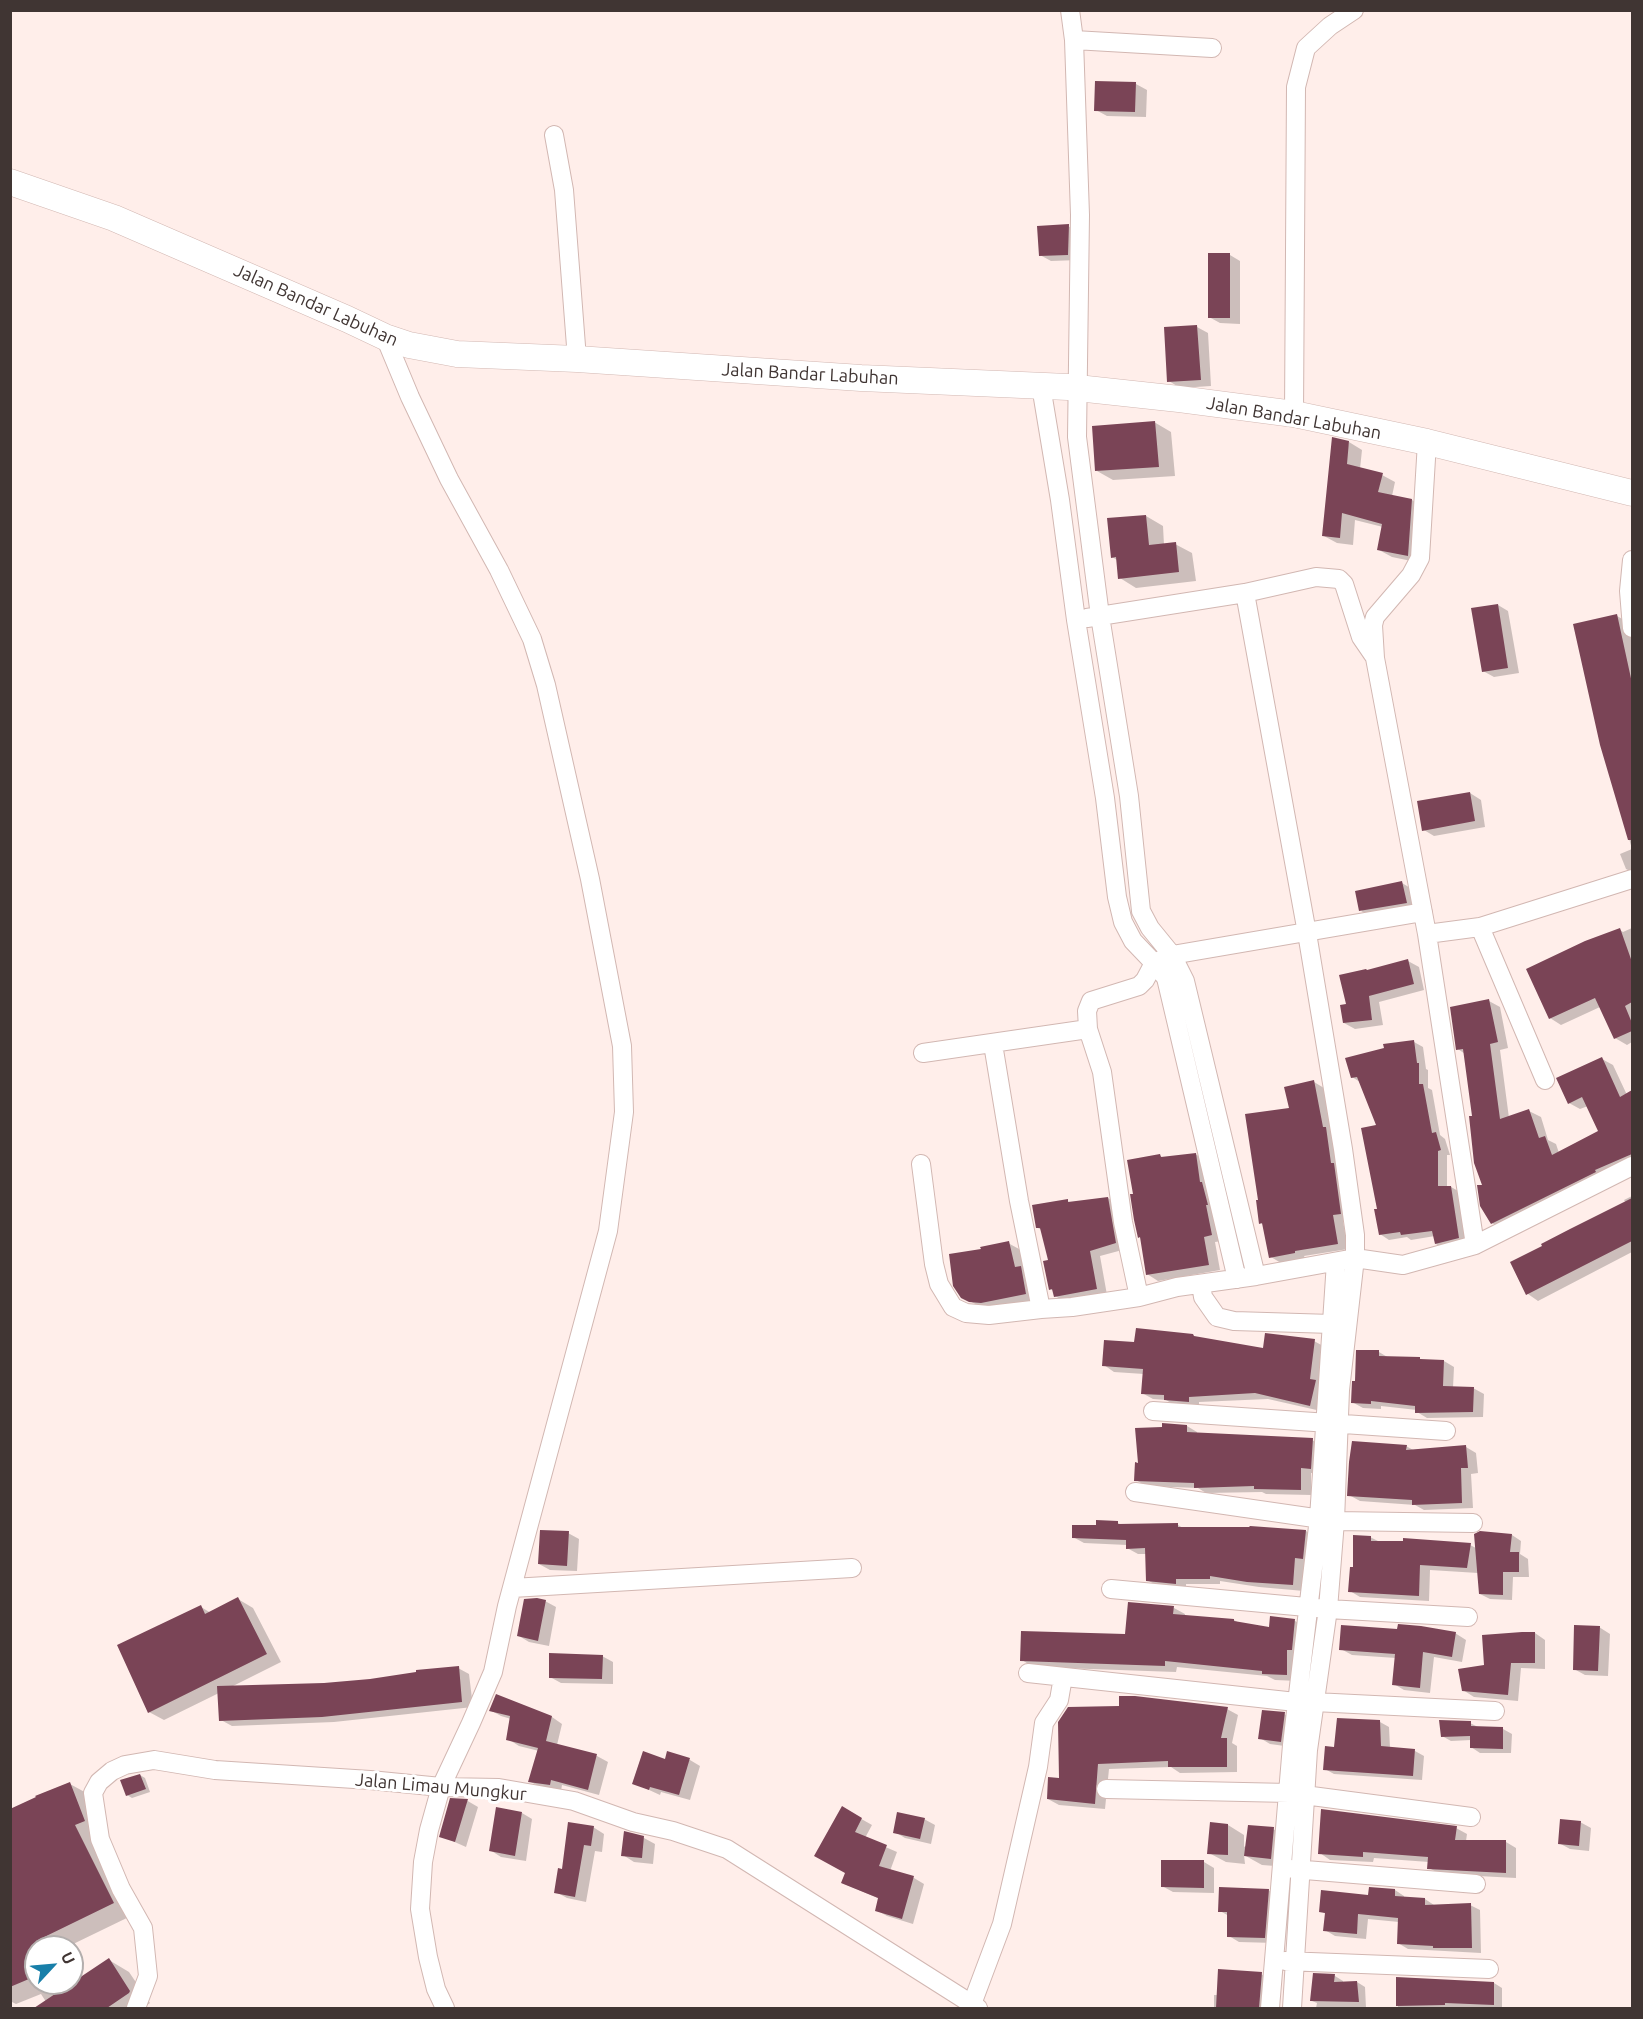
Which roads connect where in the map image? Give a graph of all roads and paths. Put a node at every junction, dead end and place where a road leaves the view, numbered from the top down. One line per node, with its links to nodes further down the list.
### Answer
1 (1070, 10): 3 (street)
2 (1354, 10): 11 (street)
3 (1074, 40): 4 (street); 10 (street)
4 (1212, 48)
5 (554, 135): 8 (street)
6 (10, 182): 7 (main road, Jalan Bandar Labuhan)
7 (385, 338): 8 (main road, Jalan Bandar Labuhan); 52 (street)
8 (577, 359): 9 (main road, Jalan Bandar Labuhan)
9 (1041, 386): 10 (main road, Jalan Bandar Labuhan); 15 (street)
10 (1077, 388): 11 (main road, Jalan Bandar Labuhan); 14 (street)
11 (1294, 414): 12 (main road, Jalan Bandar Labuhan)
12 (1427, 442): 13 (main road, Jalan Bandar Labuhan); 21 (street)
13 (1632, 493)
14 (1085, 498): 15 (street); 18 (street)
15 (1060, 500): 19 (street)
16 (1632, 560): 20 (street)
17 (1245, 593): 18 (street); 21 (street); 25 (street)
18 (1100, 616): 19 (street); 27 (street)
19 (1076, 620): 28 (street)
20 (1632, 628)
21 (1375, 658): 23 (street)
22 (1632, 879): 24 (street)
23 (1422, 912): 25 (street); 26 (street)
24 (1480, 927): 26 (street); 33 (street)
25 (1306, 933): 27 (street); 37 (street)
26 (1427, 934): 36 (street)
27 (1172, 955): 28 (street); 29 (street)
28 (1154, 963): 29 (street); 30 (street)
29 (1177, 984): 39 (street); 40 (street)
30 (1088, 1029): 31 (street); 42 (street)
31 (993, 1044): 32 (street); 43 (street)
32 (923, 1053)
33 (1545, 1080)
34 (921, 1164): 43 (street)
35 (1632, 1166): 36 (street)
36 (1474, 1245): 37 (street)
37 (1355, 1258): 38 (street); 46 (street)
38 (1336, 1262): 39 (street); 44 (street)
39 (1256, 1276): 40 (street)
40 (1237, 1279): 41 (street)
41 (1201, 1284): 42 (street); 44 (street)
42 (1139, 1297): 43 (street)
43 (1041, 1309)
44 (1332, 1324): 46 (street)
45 (1153, 1411): 46 (street)
46 (1331, 1422): 47 (street); 49 (street)
47 (1446, 1431)
48 (1135, 1492): 49 (street)
49 (1327, 1519): 50 (street); 54 (street); 55 (street)
50 (1473, 1523)
51 (852, 1568): 52 (street)
52 (512, 1588): 62 (street)
53 (1111, 1589): 54 (street)
54 (1308, 1607): 55 (street); 59 (street)
55 (1328, 1609): 56 (street); 60 (street)
56 (1468, 1617)
57 (1029, 1673): 58 (street)
58 (1063, 1677): 59 (street); 72 (street)
59 (1296, 1702): 60 (street); 64 (street)
60 (1314, 1702): 61 (street); 64 (street)
61 (1495, 1711)
62 (441, 1787): 72 (street, Jalan Limau Mungkur); 73 (street, Jalan Limau Mungkur); 74 (street)
63 (1106, 1789): 64 (street)
64 (1297, 1795): 65 (street); 66 (street); 67 (street)
65 (1471, 1817)
66 (1282, 1869): 67 (street); 69 (street)
67 (1302, 1869): 68 (street); 70 (street)
68 (1476, 1884)
69 (1274, 1960): 70 (street); 75 (street)
70 (1297, 1962): 71 (street); 76 (street)
71 (1489, 1969)
72 (975, 2006)
73 (136, 2008)
74 (445, 2008)
75 (1270, 2008)
76 (1292, 2008)

